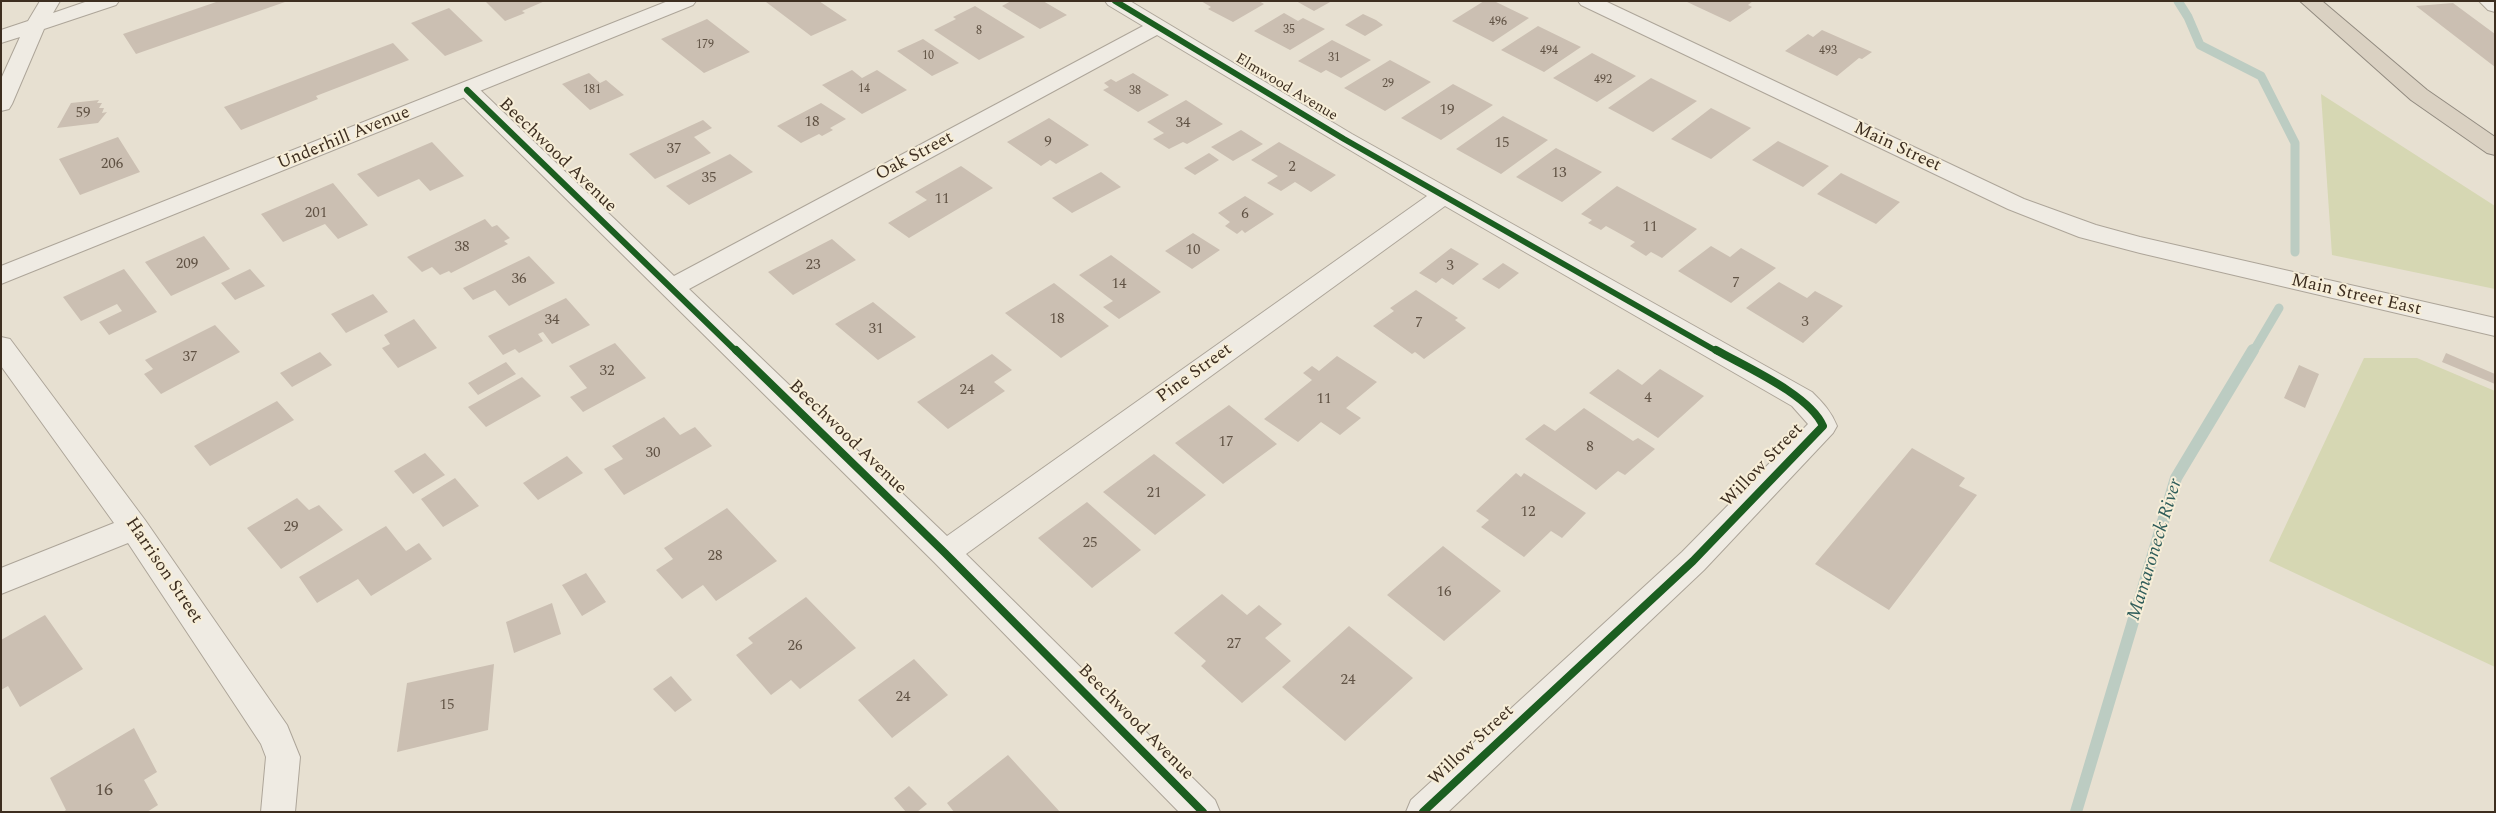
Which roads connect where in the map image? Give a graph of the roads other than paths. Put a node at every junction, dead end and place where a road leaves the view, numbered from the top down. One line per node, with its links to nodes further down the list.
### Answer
1 (50, 1): 9 (street)
2 (109, 1): 9 (street)
3 (686, 1): 12 (street, Underhill Avenue)
4 (1115, 1): 10 (street, Elmwood Avenue)
5 (1588, 1): 16 (street, Main Street)
6 (2310, 1): 14 (highway)
7 (2489, 1): 8 (street)
8 (2495, 6)
9 (36, 25): 11 (street); 13 (street)
10 (1159, 26): 15 (street, Elmwood Avenue); 18 (street, Oak Street)
11 (1, 37)
12 (467, 90): 17 (street, Underhill Avenue); 18 (street, Beechwood Avenue)
13 (1, 104)
14 (2495, 148)
15 (1445, 194): 22 (street, Pine Street); 26 (street, Willow Street)
16 (2218, 264): 19 (street, Main Street East)
17 (1, 276)
18 (671, 288): 22 (street, Beechwood Avenue)
19 (2495, 327)
20 (1, 346): 21 (street, Harrison Street)
21 (134, 528): 23 (street); 24 (street, Harrison Street)
22 (945, 553): 25 (street, Beechwood Avenue)
23 (1, 581)
24 (278, 812)
25 (1203, 812)
26 (1423, 812)

